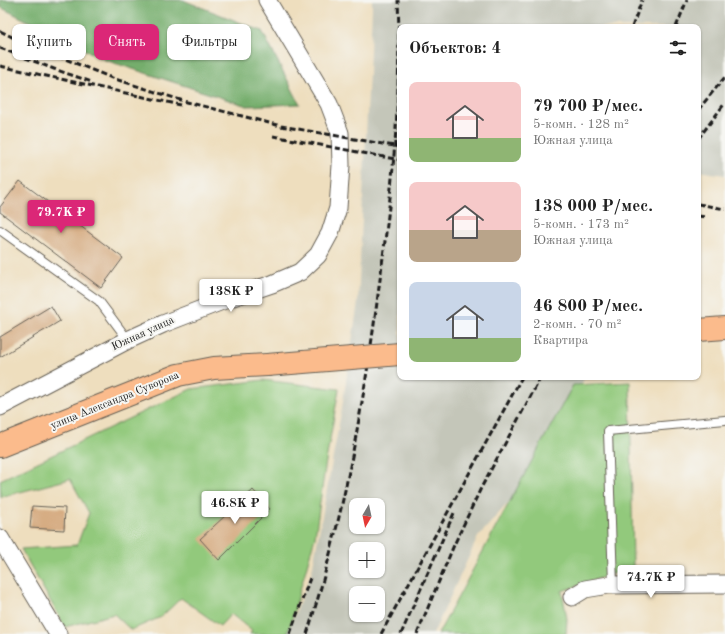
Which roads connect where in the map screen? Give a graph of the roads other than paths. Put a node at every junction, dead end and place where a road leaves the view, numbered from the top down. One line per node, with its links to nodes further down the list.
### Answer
1 (267, 0): 5 (street, Южная улица)
2 (0, 230): 5 (lane)
3 (725, 328): 4 (main road)
4 (701, 330)
5 (128, 340): 7 (street, Южная улица)
6 (397, 354): 9 (main road, улица Александра Суворова, bridge)
7 (0, 407)
8 (725, 420): 11 (lane)
9 (0, 446)
10 (0, 538): 14 (street)
11 (613, 584): 12 (street); 13 (street)
12 (725, 584)
13 (572, 597)
14 (58, 634)

